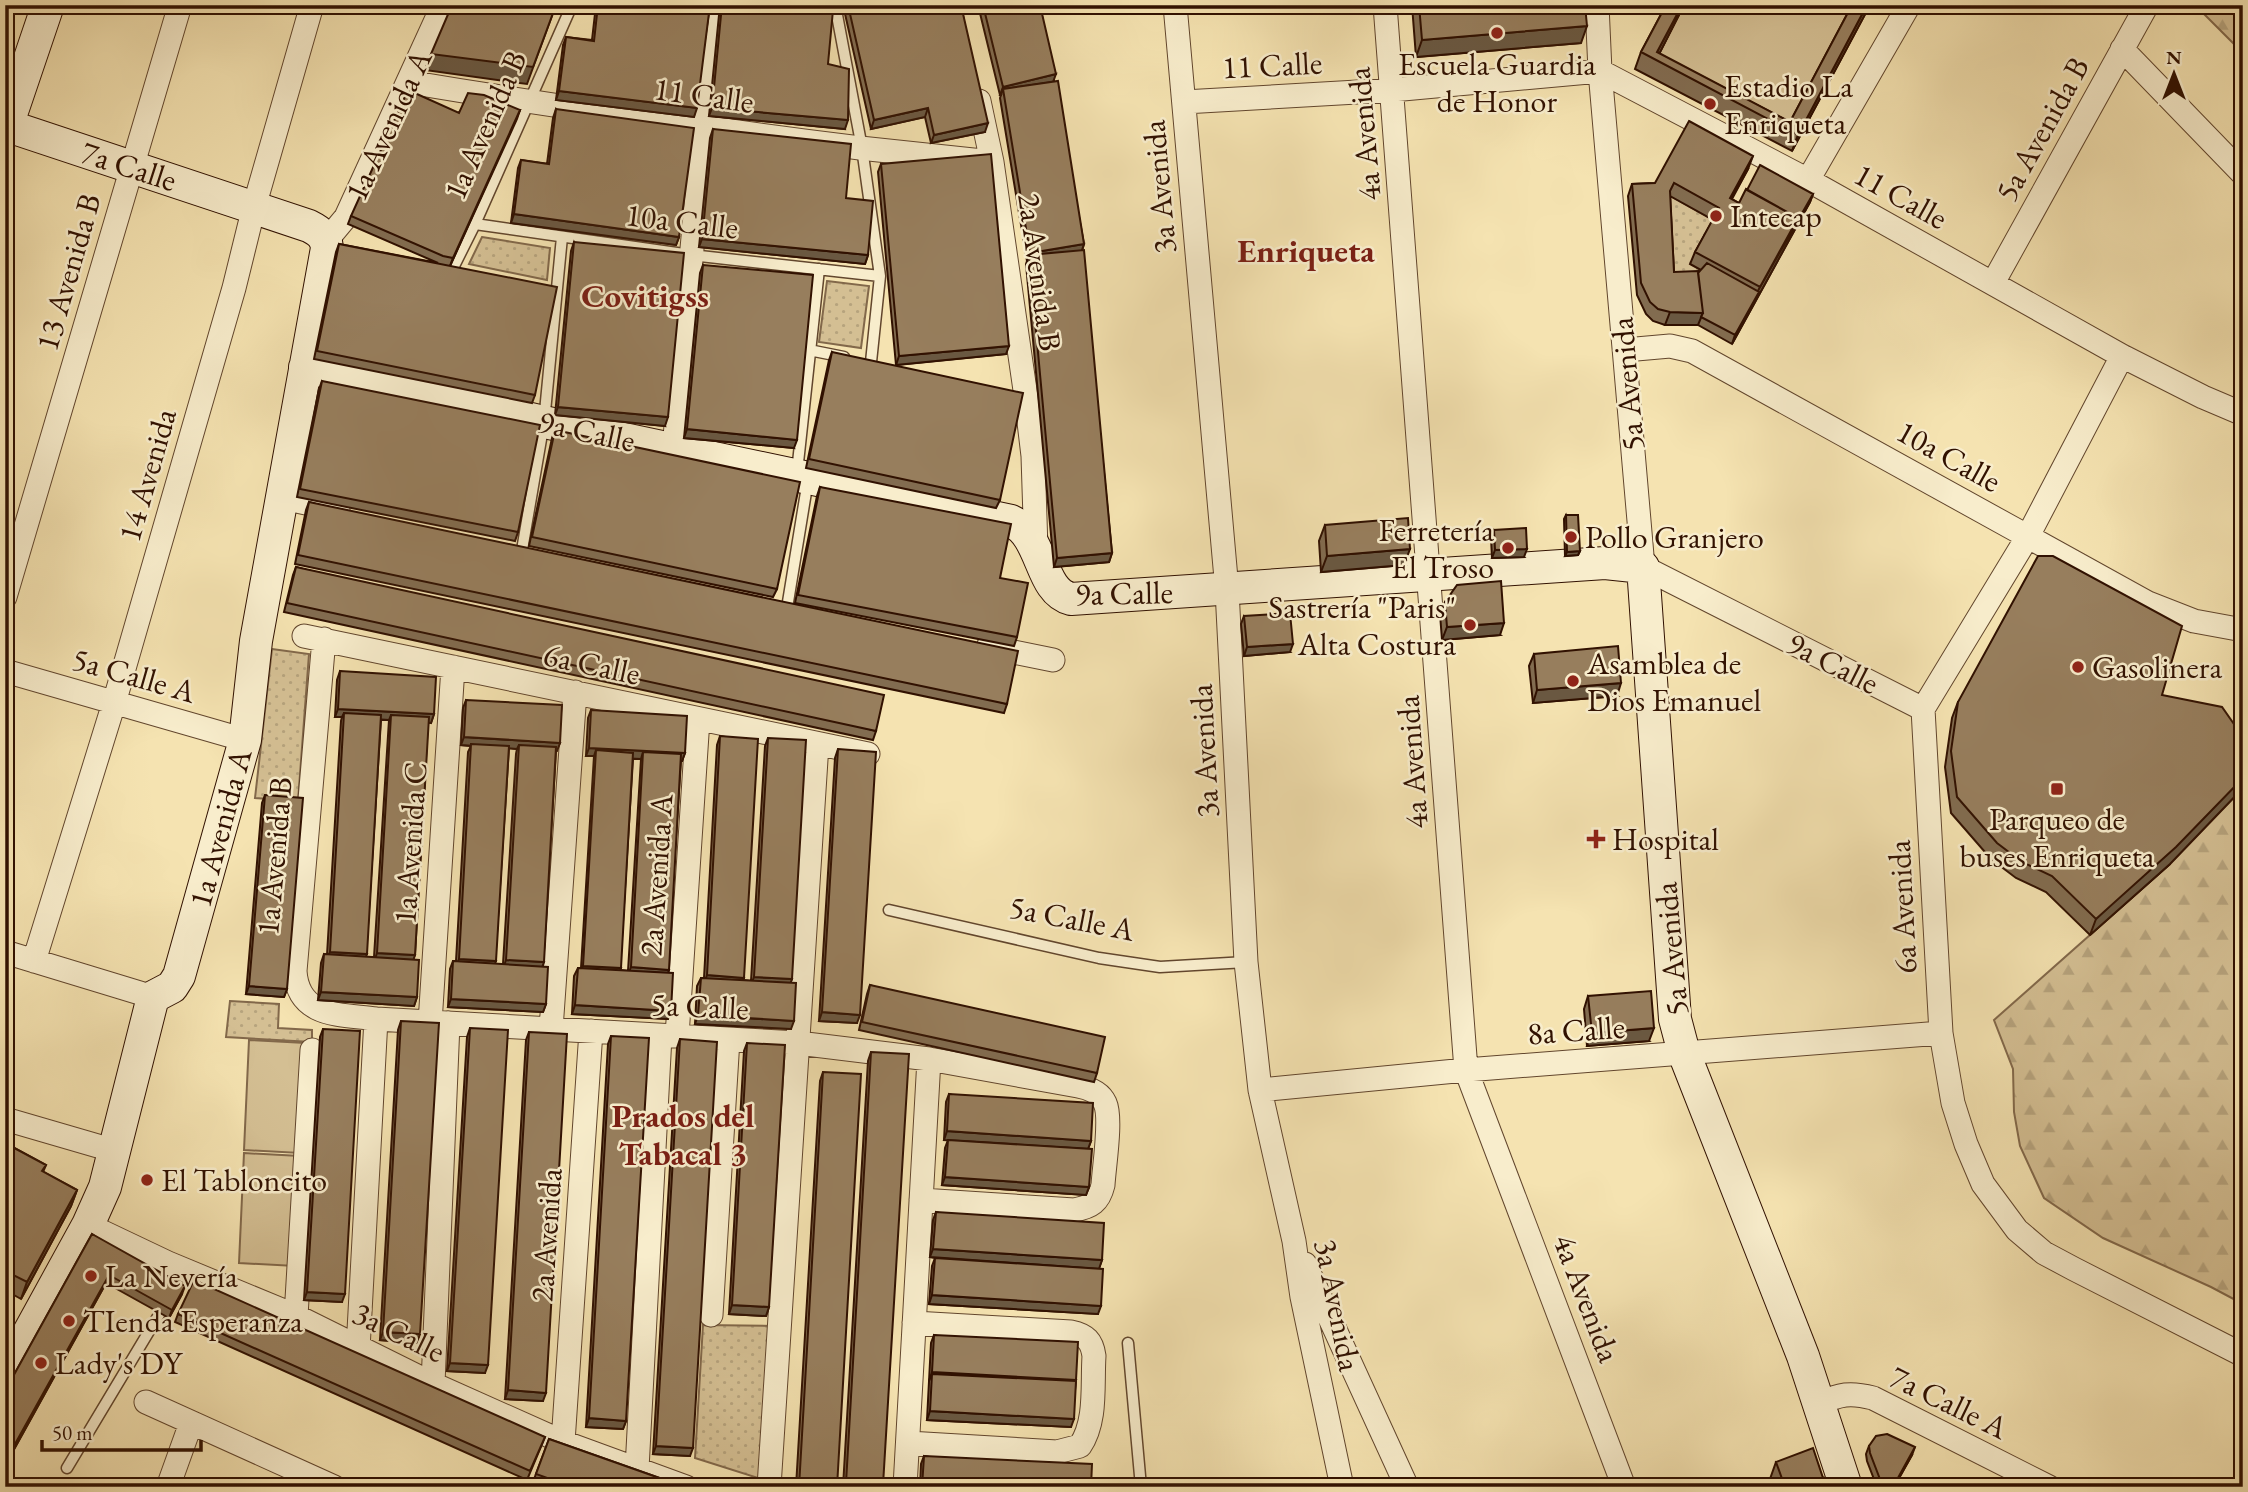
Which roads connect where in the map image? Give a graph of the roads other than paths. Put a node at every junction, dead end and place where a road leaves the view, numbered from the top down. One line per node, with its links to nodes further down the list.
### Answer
1 (48, 5): 21 (main road)
2 (180, 5): 24 (street, 13 Avenida B)
3 (312, 5): 27 (street, 14 Avenida)
4 (443, 5): 15 (street, 1a Avenida A)
5 (572, 5): 18 (lane, 1a Avenida B)
6 (714, 5): 20 (street)
7 (1175, 5): 19 (street, 3a Avenida)
8 (1385, 5): 17 (street, 4a Avenida)
9 (1597, 5): 14 (street, 5a Avenida)
10 (1909, 5): 26 (street)
11 (2147, 5): 13 (street, 5a Avenida B)
12 (810, 11): 22 (lane)
13 (2122, 48): 25 (street); 37 (street, 5a Avenida B)
14 (1600, 71): 17 (street, 11 Calle); 26 (street, 11 Calle); 41 (street, 5a Avenida)
15 (408, 82): 18 (street, 11 Calle); 30 (street, 1a Avenida A)
16 (976, 84): 23 (street, 2a Avenida B)
17 (1392, 90): 19 (street, 11 Calle); 58 (street, 4a Avenida)
18 (529, 102): 20 (street, 11 Calle); 28 (lane, 1a Avenida B)
19 (1184, 102): 59 (street, 3a Avenida)
20 (702, 126): 22 (street, 11 Calle); 31 (street)
21 (6, 127): 24 (main road, 7a Calle)
22 (862, 148): 23 (street, 11 Calle); 36 (lane)
23 (992, 162): 55 (street, 2a Avenida B)
24 (132, 166): 27 (main road, 7a Calle); 60 (street, 13 Avenida B)
25 (2243, 174)
26 (1808, 180): 37 (street, 11 Calle)
27 (254, 207): 30 (main road, 1a Avenida A); 71 (street, 14 Avenida)
28 (475, 224): 29 (lane, 10a Calle); 34 (lane, 1a Avenida B)
29 (562, 237): 31 (lane, 10a Calle); 39 (lane)
30 (327, 241): 45 (main road, 1a Avenida A)
31 (691, 255): 33 (lane, 10a Calle); 48 (street)
32 (439, 267): 34 (lane)
33 (819, 269): 36 (lane, 10a Calle); 40 (lane)
34 (452, 270): 35 (lane)
35 (466, 272)
36 (880, 276): 43 (lane)
37 (1993, 283): 42 (street, 11 Calle)
38 (545, 288): 39 (lane)
39 (559, 290): 47 (lane)
40 (809, 349): 43 (lane); 49 (lane)
41 (1625, 350): 52 (street, 10a Calle); 57 (street, 5a Avenida)
42 (2122, 356): 46 (street, 11 Calle); 52 (street)
43 (872, 362): 44 (lane)
44 (884, 365)
45 (305, 367): 47 (main road, 9a Calle); 50 (main road, 1a Avenida A)
46 (2243, 414)
47 (544, 422): 48 (main road, 9a Calle); 54 (lane)
48 (674, 448): 49 (main road, 9a Calle)
49 (803, 476): 55 (main road, 9a Calle); 62 (lane)
50 (283, 498): 51 (street); 74 (main road, 1a Avenida A)
51 (362, 515)
52 (2028, 536): 64 (street, 10a Calle); 72 (street)
53 (496, 544): 54 (street)
54 (522, 550): 56 (street)
55 (1036, 550): 59 (main road, 9a Calle)
56 (549, 556)
57 (1643, 567): 58 (main road, 9a Calle); 72 (street, 9a Calle); 92 (main road, 5a Avenida)
58 (1430, 574): 59 (main road, 9a Calle); 94 (street, 4a Avenida)
59 (1227, 590): 80 (street, 3a Avenida)
60 (5, 597)
61 (761, 602): 62 (street)
62 (787, 608): 63 (street)
63 (814, 613)
64 (2243, 630)
65 (314, 638): 68 (street, 6a Calle); 81 (street, 1a Avenida B)
66 (973, 644): 67 (street)
67 (1053, 660)
68 (453, 667): 70 (street, 6a Calle); 84 (street, 1a Avenida C)
69 (5, 671): 71 (street, 5a Calle A)
70 (575, 692): 73 (street, 6a Calle); 85 (street)
71 (114, 703): 74 (street, 5a Calle A); 79 (street, 14 Avenida)
72 (1923, 709): 87 (street, 6a Avenida)
73 (698, 719): 75 (street, 6a Calle); 88 (street, 2a Avenida A)
74 (245, 740): 82 (main road, 1a Avenida A)
75 (817, 744): 76 (street, 6a Calle); 90 (street)
76 (868, 754)
77 (889, 910): 80 (lane, 5a Calle A)
78 (5, 952): 79 (street)
79 (34, 961): 82 (street)
80 (1246, 962): 95 (street, 3a Avenida)
81 (300, 995): 83 (street, 5a Calle)
82 (153, 997): 97 (main road)
83 (376, 1019): 84 (street, 5a Calle); 106 (street)
84 (439, 1023): 85 (street, 5a Calle); 109 (street, 1a Avenida C)
85 (551, 1029): 86 (street, 5a Calle)
86 (591, 1031): 88 (street, 5a Calle); 113 (street, 2a Avenida)
87 (1941, 1034): 92 (street, 8a Calle); 107 (street, 6a Avenida)
88 (669, 1036): 89 (street, 5a Calle); 116 (street, 2a Avenida A)
89 (728, 1039): 90 (street, 5a Calle); 102 (street)
90 (799, 1043): 93 (street, 5a Calle); 120 (street)
91 (312, 1050): 103 (street)
92 (1684, 1053): 94 (street, 8a Calle); 111 (main road, 5a Avenida)
93 (929, 1059): 98 (street); 98 (street, 5a Calle)
94 (1466, 1070): 95 (street, 8a Calle); 125 (street, 4a Avenida)
95 (1260, 1090): 100 (street, 3a Avenida)
96 (5, 1119): 97 (street)
97 (116, 1151): 99 (main road)
98 (921, 1200): 104 (street)
99 (88, 1226): 103 (street, 3a Calle); 108 (main road)
100 (1294, 1241): 123 (street, 3a Avenida); 124 (street)
101 (160, 1313): 115 (lane)
102 (711, 1315)
103 (296, 1316): 106 (street, 3a Calle)
104 (914, 1323): 114 (street); 114 (street)
105 (1128, 1343): 122 (lane)
106 (358, 1349): 109 (street, 3a Calle)
107 (2243, 1355)
108 (5, 1376)
109 (433, 1384): 113 (street, 3a Calle)
110 (146, 1402): 112 (street)
111 (1818, 1404): 126 (main road, 5a Avenida); 127 (street, 7a Calle A)
112 (191, 1423): 117 (street); 118 (street)
113 (563, 1442): 116 (street, 3a Calle)
114 (908, 1443): 121 (street)
115 (67, 1468)
116 (637, 1469): 119 (street, 3a Calle)
117 (168, 1487)
118 (334, 1487)
119 (686, 1487)
120 (769, 1487)
121 (905, 1487)
122 (1140, 1487)
123 (1342, 1487)
124 (1407, 1487)
125 (1624, 1487)
126 (1846, 1487)
127 (2049, 1487)

